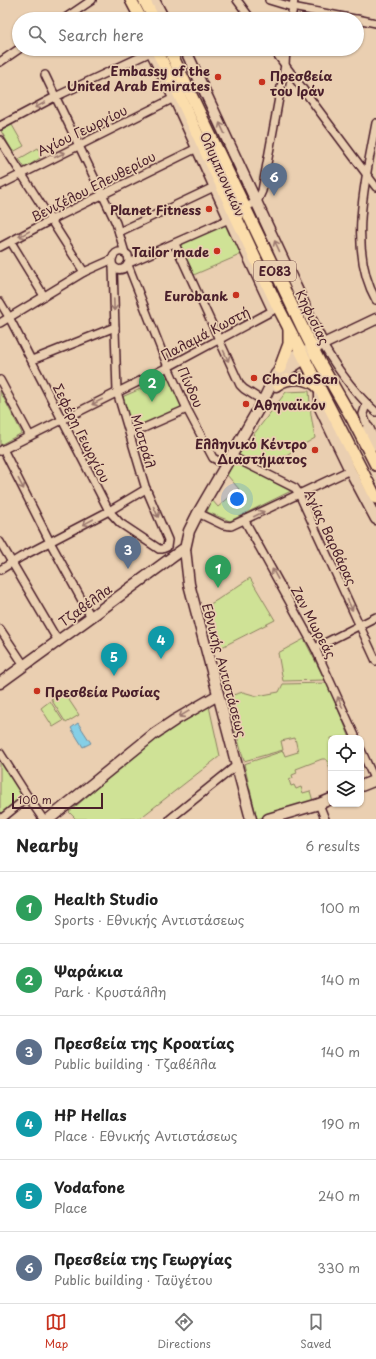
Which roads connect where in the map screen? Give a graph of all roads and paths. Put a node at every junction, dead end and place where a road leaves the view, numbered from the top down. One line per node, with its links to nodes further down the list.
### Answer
1 (92, 0): 10 (street)
2 (126, 0): 11 (street)
3 (131, 0): 12 (main road)
4 (144, 0): 13 (main road)
5 (154, 0): 14 (street)
6 (161, 0): 15 (street)
7 (237, 0): 16 (street)
8 (269, 0): 9 (street)
9 (293, 4): 17 (street)
10 (74, 12)
11 (132, 12)
12 (137, 12)
13 (150, 12)
14 (160, 12)
15 (167, 12)
16 (246, 12)
17 (327, 12)
18 (364, 21): 19 (street)
19 (376, 23)
20 (12, 54): 29 (street)
21 (140, 56): 33 (street)
22 (155, 56): 34 (street, Ολυμπιονικών)
23 (155, 56): 37 (main road, Κηφισίας / ΕΟ83)
24 (172, 56): 32 (main road, Κηφισίας / ΕΟ83)
25 (178, 56): 32 (main road)
26 (188, 56): 47 (street, one-way to 26)
27 (278, 56): 30 (street)
28 (286, 56): 30 (street)
29 (0, 62)
30 (285, 65): 42 (street); 47 (street)
31 (45, 75): 33 (street)
32 (185, 84): 48 (main road, Κηφισίας / ΕΟ83)
33 (55, 97): 36 (street, one-way to 36); 39 (street)
34 (176, 102): 37 (main road); 39 (street, Αγίου Γεωργίου); 40 (street, Ολυμπιονικών)
35 (376, 123): 42 (street)
36 (0, 126)
37 (198, 134): 56 (main road, Κηφισίας / ΕΟ83)
38 (0, 140): 41 (street)
39 (79, 145): 41 (street, Αγίου Γεωργίου, one-way to 39); 46 (street)
40 (197, 148): 44 (street, Ολυμπιονικών); 46 (street, Βενιζέλου Ελευθερίου)
41 (21, 173): 43 (street, Αγίου Γεωργίου); 50 (street)
42 (367, 175): 45 (street); 62 (street)
43 (0, 185)
44 (214, 187): 49 (street, Ολυμπιονικών); 51 (street)
45 (376, 187)
46 (102, 195): 50 (street, Βενιζέλου Ελευθερίου); 51 (street)
47 (257, 202): 48 (street); 71 (street, one-way to 47)
48 (245, 207): 71 (main road, Κηφισίας / ΕΟ83)
49 (229, 219): 52 (street, Ολυμπιονικών); 54 (street)
50 (51, 220): 53 (street, Βενιζέλου Ελευθερίου, one-way to 53); 60 (street)
51 (119, 232): 57 (street); 58 (street, Μιστράλ)
52 (237, 236): 56 (main road); 64 (street, Ολυμπιονικών)
53 (11, 242): 55 (street, Βενιζέλου Ελευθερίου); 61 (street)
54 (175, 244): 59 (street); 70 (street)
55 (0, 248)
56 (251, 249): 69 (main road, Κηφισίας / ΕΟ83)
57 (125, 253): 58 (street); 59 (street)
58 (113, 260): 59 (street); 60 (street); 68 (street, Μιστράλ, one-way to 68)
59 (129, 264): 74 (street, Πίνδου)
60 (84, 272): 61 (street)
61 (44, 296): 65 (street)
62 (376, 300)
63 (0, 302): 65 (street, Σεφέρη Γεωργίου)
64 (272, 311): 70 (street, Παλαμά Κωστή)
65 (9, 317): 67 (street); 73 (street, Σεφέρη Γεωργίου)
66 (376, 319): 71 (street, Εθνικής Αντιστάσεως)
67 (0, 323)
68 (115, 327): 73 (street); 79 (street, Μιστράλ)
69 (288, 328): 72 (main road, Κηφισίας / ΕΟ83); 75 (main road)
70 (218, 339): 74 (street, Παλαμά Κωστή); 80 (street, one-way to 80)
71 (318, 347): 72 (street, Εθνικής Αντιστάσεως); 81 (street); 85 (main road, Κηφισίας / ΕΟ83)
72 (303, 356): 75 (street, Εθνικής Αντιστάσεως); 77 (street, Εθνικής Αντιστάσεως); 78 (main road, Κηφισίας / ΕΟ83)
73 (32, 360): 84 (street, Σεφέρη Γεωργίου)
74 (168, 367): 79 (street, Παλαμά Κωστή); 82 (street, Πίνδου)
75 (280, 368): 80 (street, Εθνικής Αντιστάσεως)
76 (0, 380): 88 (street)
77 (278, 384): 78 (main road); 80 (street, Εθνικής Αντιστάσεως)
78 (320, 390): 94 (street, Κηφισίας); 97 (main road, Κηφισίας / ΕΟ83)
79 (117, 392): 84 (street, Παλαμά Κωστή, one-way to 84); 87 (street, Μιστράλ)
80 (263, 401): 91 (street, Εθνικής Αντιστάσεως)
81 (368, 405): 83 (street); 86 (street)
82 (187, 409): 87 (street); 93 (street, Πίνδου)
83 (376, 412)
84 (63, 420): 88 (street, Παλαμά Κωστή); 98 (street, Σεφέρη Γεωργίου)
85 (353, 420): 86 (main road); 92 (main road, Κηφισίας / ΕΟ83)
86 (368, 428): 89 (street)
87 (130, 434): 95 (street, Μιστράλ)
88 (30, 436): 90 (street, Παλαμά Κωστή)
89 (376, 445)
90 (1, 450): 103 (street, one-way to 103)
91 (231, 456): 93 (street, Εθνικής Αντιστάσεως); 96 (street, Αγίας Βαρβάρας)
92 (376, 465)
93 (226, 466): 99 (street, Εθνικής Αντιστάσεως)
94 (350, 470): 96 (street); 100 (street, Κηφισίας)
95 (146, 489): 98 (street); 104 (street, Μιστράλ, one-way to 104)
96 (299, 494): 101 (street, one-way to 96); 110 (street, Αγίας Βαρβάρας, one-way to 110)
97 (376, 498)
98 (109, 511): 103 (street, one-way to 103); 104 (street, Σεφέρη Γεωργίου)
99 (198, 513): 101 (street); 105 (street, Εθνικής Αντιστάσεως)
100 (376, 518)
101 (245, 521): 113 (street, Ζαν Μωρεάς, one-way to 101)
102 (0, 542): 106 (street)
103 (50, 542): 106 (street); 109 (street)
104 (167, 546)
105 (184, 549): 109 (street, Τζαβέλλα); 117 (street, Εθνικής Αντιστάσεως)
106 (12, 562): 107 (street); 112 (street)
107 (0, 570)
108 (376, 617): 110 (street)
109 (91, 618): 112 (street, Τζαβέλλα)
110 (360, 626): 113 (street); 114 (street, Αγίας Βαρβάρας)
111 (0, 629): 115 (street)
112 (58, 641): 115 (street, Τζαβέλλα)
113 (315, 648): 118 (street, Ζαν Μωρεάς, one-way to 113)
114 (376, 661)
115 (24, 665): 116 (street, Τζαβέλλα)
116 (0, 683)
117 (218, 695): 121 (street, Εθνικής Αντιστάσεως); 129 (street, one-way to 129)
118 (355, 735)
119 (0, 753): 124 (street)
120 (364, 756): 122 (street)
121 (236, 765): 130 (street); 131 (street, Εθνικής Αντιστάσεως)
122 (376, 781): 123 (street)
123 (364, 785)
124 (28, 797): 127 (street); 128 (street)
125 (328, 800): 126 (street)
126 (319, 804): 132 (street); 133 (street)
127 (1, 819)
128 (43, 819)
129 (49, 819)
130 (170, 819)
131 (251, 819)
132 (268, 819)
133 (325, 819)

